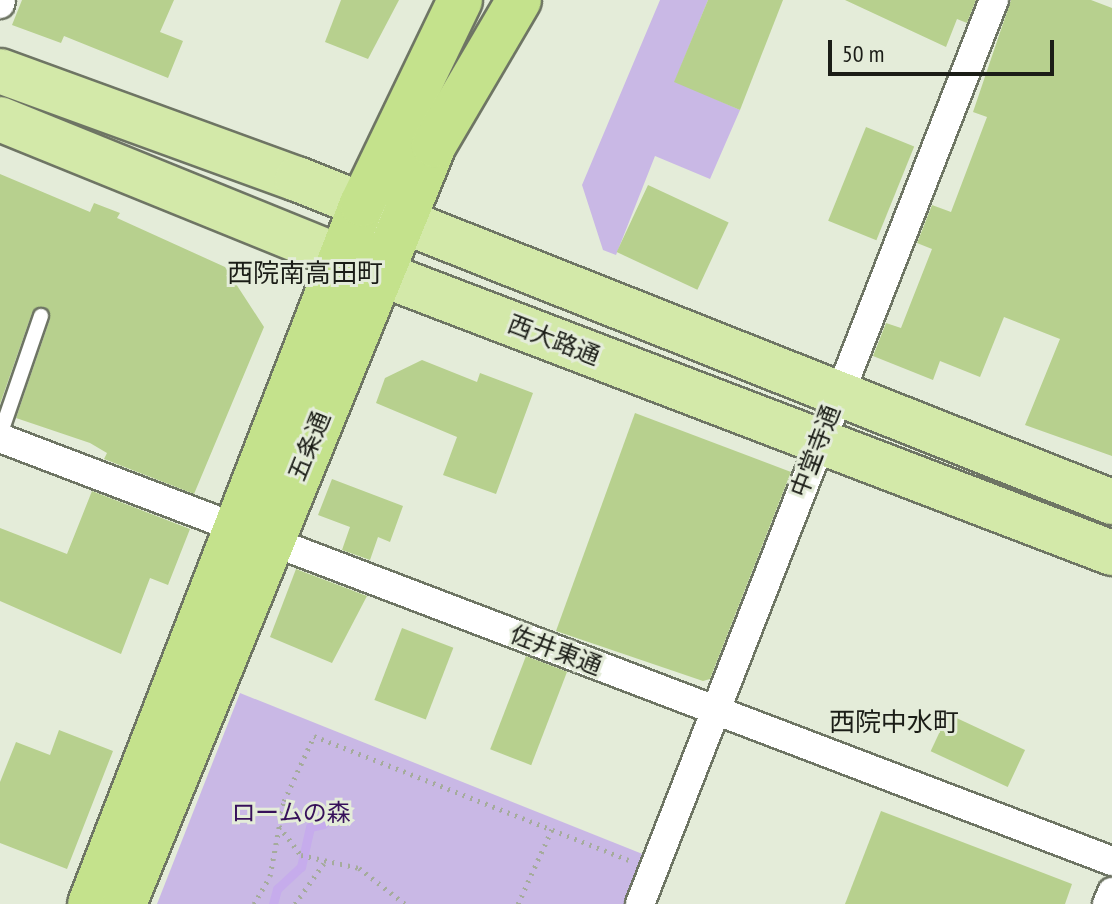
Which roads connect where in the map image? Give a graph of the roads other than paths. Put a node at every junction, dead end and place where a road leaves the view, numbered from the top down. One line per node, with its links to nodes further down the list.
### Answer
1 (460, 0): 6 (highway, 五条通)
2 (519, 0): 7 (highway, 五条通)
3 (994, 0): 10 (street, 中堂寺通)
4 (0, 71): 6 (main road)
5 (0, 119): 8 (main road, 西大路通)
6 (362, 204): 7 (main road); 8 (highway, 五条通)
7 (402, 220): 8 (highway, 五条通); 10 (main road)
8 (361, 266): 12 (main road, 西大路通); 14 (highway, 五条通)
9 (41, 316): 11 (lane)
10 (837, 395): 12 (street, 中堂寺通); 13 (main road)
11 (0, 437): 14 (street, 佐井東通)
12 (819, 441): 15 (main road, 西大路通); 16 (street, 中堂寺通)
13 (1112, 502)
14 (253, 534): 16 (street, 佐井東通); 19 (highway, 五条通); 20 (highway, 五条通)
15 (1112, 553)
16 (716, 711): 17 (street, 佐井東通); 21 (street, 中堂寺通)
17 (1112, 861)
18 (1112, 892): 22 (street)
19 (90, 904)
20 (124, 904)
21 (640, 904)
22 (1107, 904)

